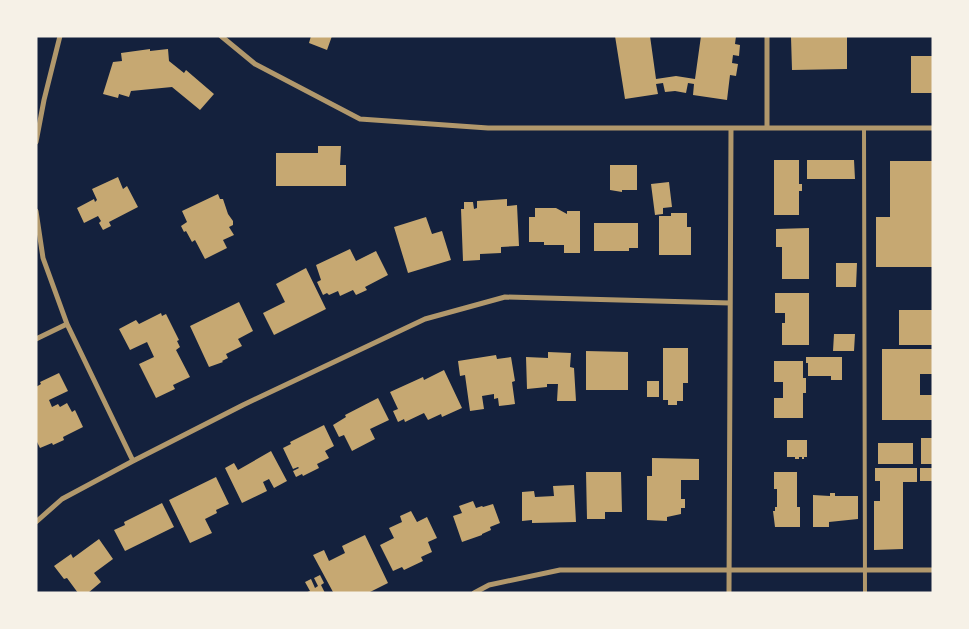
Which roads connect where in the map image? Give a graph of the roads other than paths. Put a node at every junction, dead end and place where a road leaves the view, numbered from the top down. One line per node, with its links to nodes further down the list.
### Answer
1 (60, 36): 8 (street)
2 (221, 36): 4 (street)
3 (767, 36): 5 (street)
4 (730, 128): 5 (street); 11 (street)
5 (766, 128): 6 (street)
6 (864, 128): 7 (street); 17 (lane)
7 (933, 128)
8 (37, 131): 9 (street)
9 (36, 142)
10 (36, 211): 12 (street)
11 (730, 303): 14 (street); 16 (street)
12 (67, 324): 13 (street); 14 (street)
13 (36, 339)
14 (133, 461): 15 (street)
15 (36, 522)
16 (729, 570): 17 (street); 19 (street); 20 (street)
17 (865, 570): 18 (street); 21 (lane)
18 (933, 570)
19 (474, 593)
20 (729, 593)
21 (865, 593)

